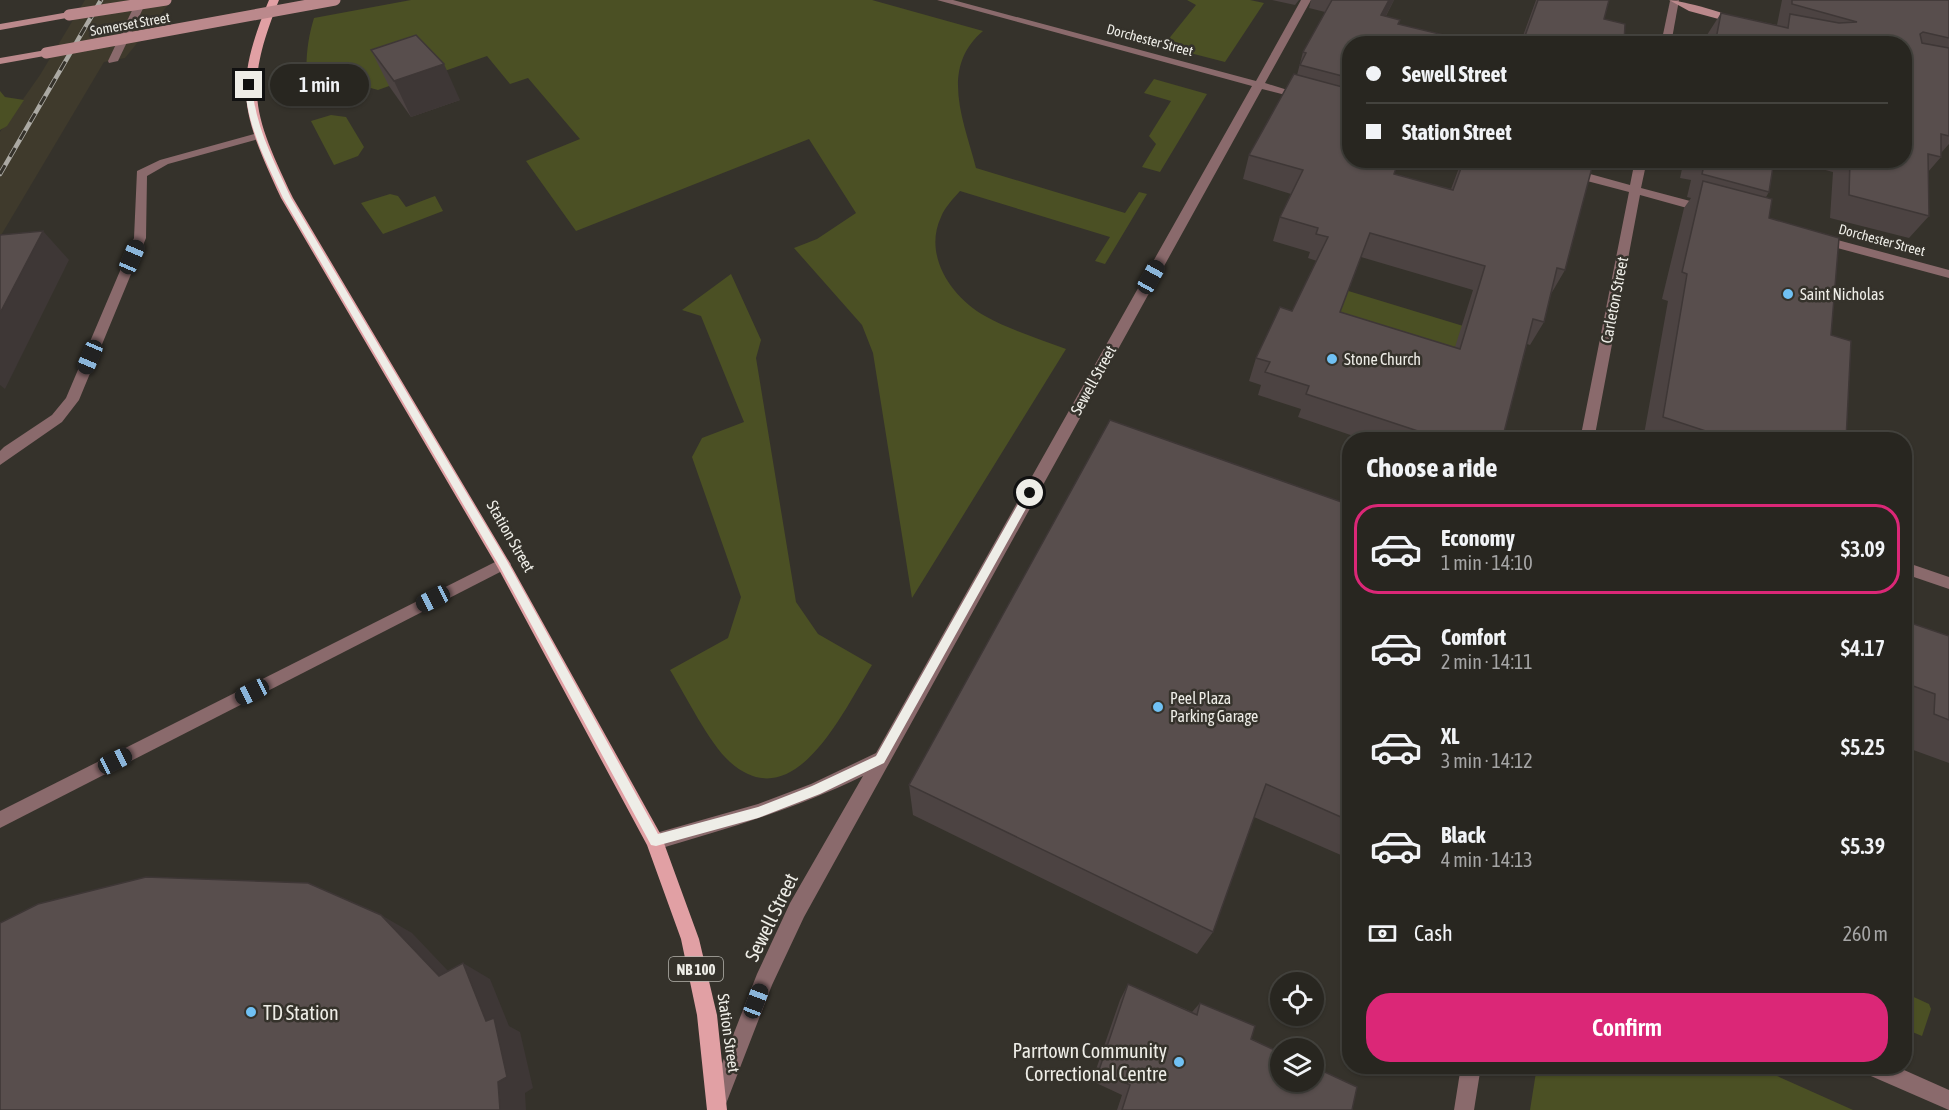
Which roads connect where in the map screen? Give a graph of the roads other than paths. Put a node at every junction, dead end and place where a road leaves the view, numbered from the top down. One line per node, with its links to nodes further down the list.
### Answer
1 (142, 0): 12 (street)
2 (166, 0): 9 (main road, Somerset Street, bridge)
3 (274, 0): 15 (main road, Station Street / NB 100)
4 (335, 0): 11 (main road, Somerset Street, bridge)
5 (942, 0): 13 (street, Dorchester Street)
6 (1306, 0): 13 (street, Sewell Street)
7 (1675, 0): 8 (main road); 10 (street)
8 (1746, 23)
9 (0, 27)
10 (1668, 36)
11 (0, 60)
12 (113, 61)
13 (1259, 84): 14 (street, Dorchester Street); 27 (street, Sewell Street)
14 (1316, 100)
15 (258, 136): 23 (street); 24 (main road, Station Street / NB 100)
16 (1639, 168): 18 (street, Carleton Street)
17 (1563, 170): 18 (street)
18 (1634, 190): 19 (street); 22 (street, Carleton Street)
19 (1716, 212)
20 (1808, 236): 21 (street, Dorchester Street)
21 (1949, 274)
22 (1589, 432)
23 (0, 460)
24 (503, 564): 28 (street); 29 (main road, Station Street / NB 100)
25 (1912, 570): 26 (street)
26 (1949, 583)
27 (880, 759): 29 (street); 33 (street, Sewell Street)
28 (0, 820)
29 (656, 841): 33 (main road, Station Street / NB 100)
30 (1471, 1074): 34 (street)
31 (1889, 1074): 32 (street)
32 (1949, 1100)
33 (717, 1106)
34 (1464, 1110)

